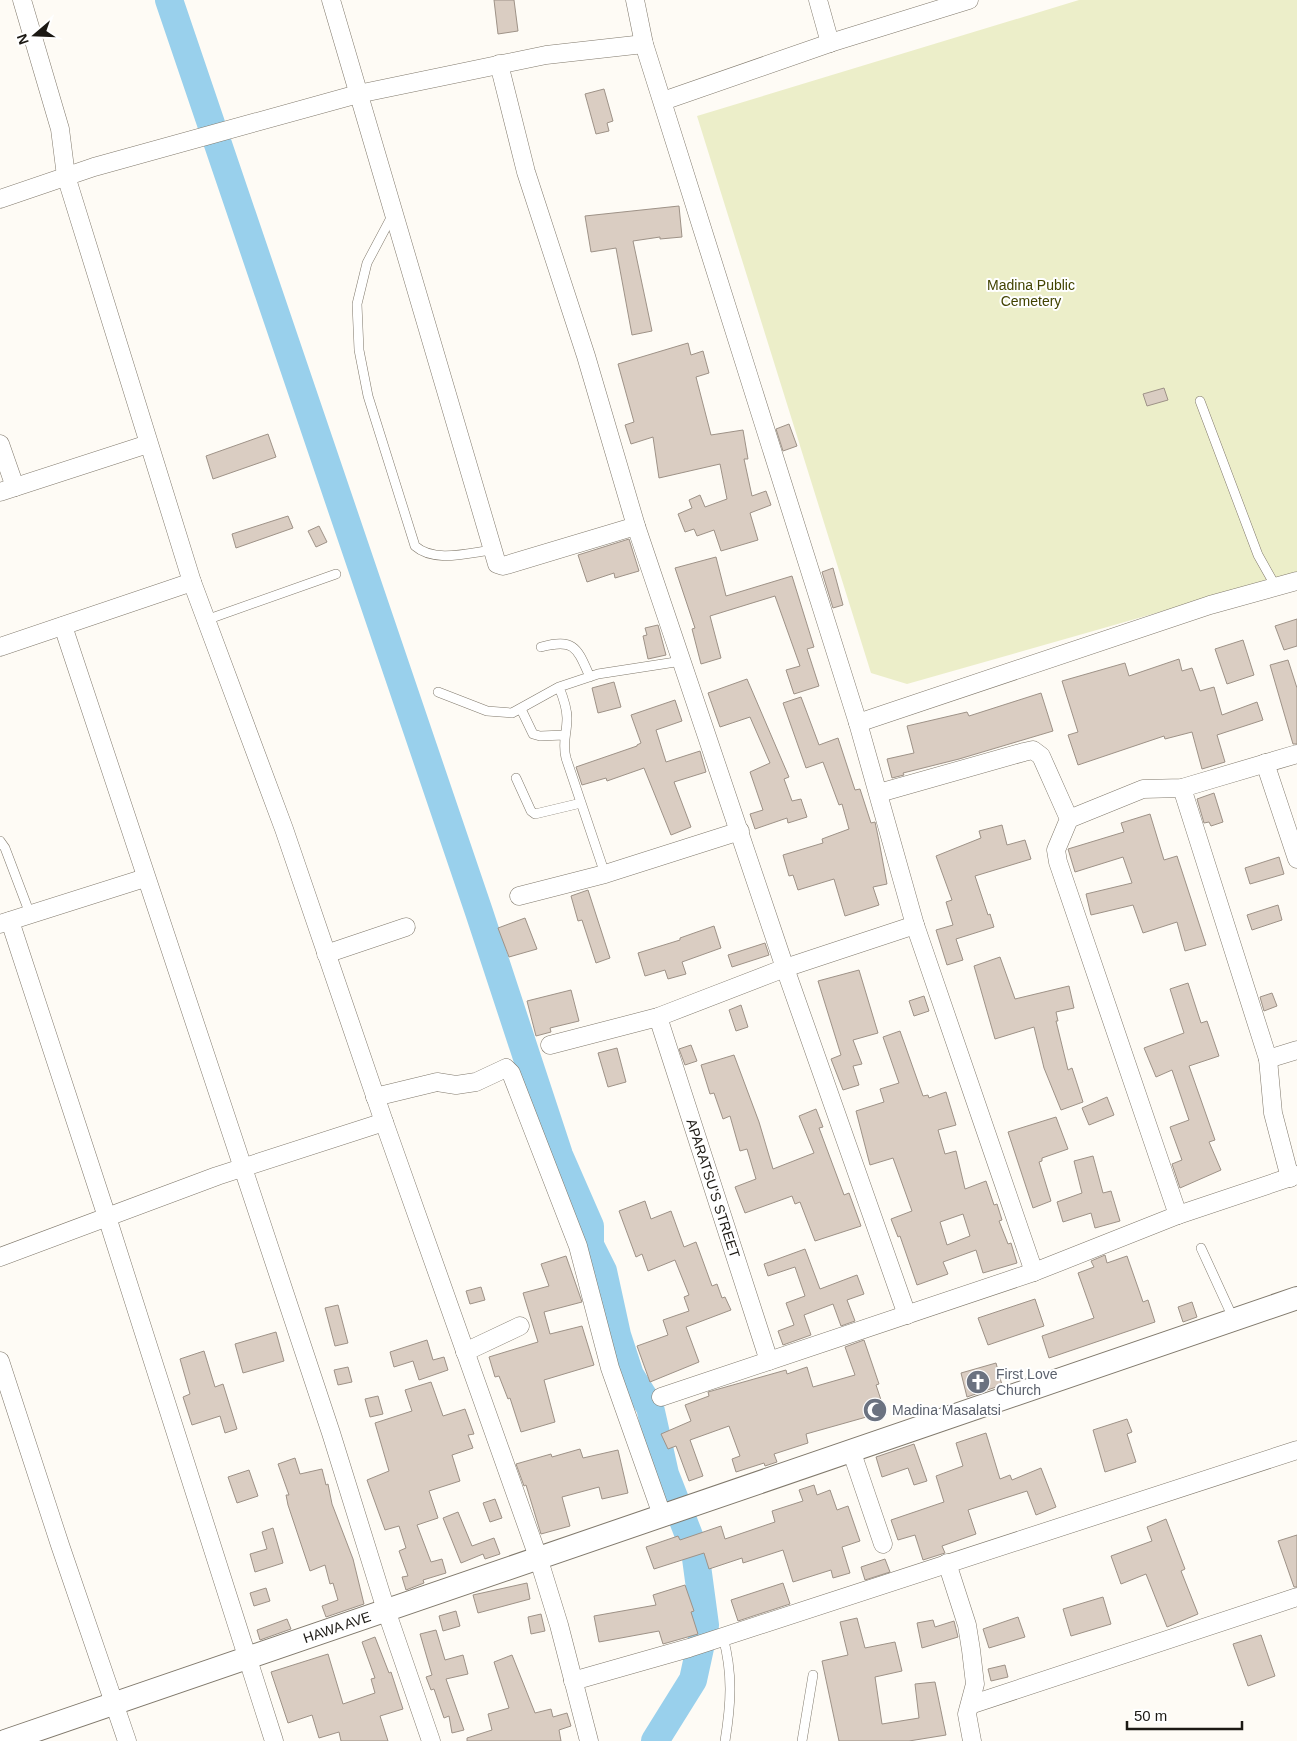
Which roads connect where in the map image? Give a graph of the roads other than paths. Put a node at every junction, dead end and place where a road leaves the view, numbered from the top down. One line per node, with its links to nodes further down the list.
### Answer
1 (22, 0): 11 (street)
2 (331, 0): 9 (street)
3 (635, 0): 7 (street)
4 (818, 0): 6 (street)
5 (969, 0): 6 (street)
6 (830, 43): 10 (street)
7 (644, 44): 8 (street); 10 (street)
8 (499, 64): 9 (street); 18 (street)
9 (358, 94): 11 (street); 13 (street)
10 (663, 102): 33 (street)
11 (66, 176): 12 (street); 16 (street)
12 (0, 199)
13 (393, 214): 19 (street); 19 (lane)
14 (1200, 401): 23 (lane)
15 (0, 444): 17 (street)
16 (148, 444): 17 (street); 22 (street)
17 (8, 490)
18 (636, 526): 19 (street); 28 (street)
19 (492, 550)
20 (336, 574): 24 (lane)
21 (1297, 581): 23 (street)
22 (192, 582): 24 (street); 25 (street)
23 (1276, 587): 33 (street)
24 (206, 620): 52 (street)
25 (63, 626): 26 (street); 46 (street)
26 (0, 647)
27 (541, 647): 29 (lane)
28 (682, 661): 29 (lane); 42 (street)
29 (590, 677): 30 (lane)
30 (559, 687): 32 (lane); 34 (lane)
31 (438, 692): 32 (lane)
32 (521, 709): 34 (lane)
33 (858, 723): 39 (street)
34 (564, 735): 40 (lane)
35 (1297, 754): 36 (street)
36 (1265, 764): 38 (street); 44 (street)
37 (516, 778): 40 (lane)
38 (1182, 788): 41 (street); 57 (street)
39 (879, 793): 41 (street); 50 (street)
40 (581, 803): 45 (lane)
41 (1069, 819): 62 (street)
42 (740, 831): 45 (street); 53 (street)
43 (0, 841): 48 (lane)
44 (1297, 859)
45 (605, 874): 47 (street)
46 (145, 878): 48 (street); 60 (street)
47 (519, 896)
48 (30, 914): 49 (street)
49 (5, 923): 63 (street)
50 (915, 925): 53 (street); 66 (street)
51 (406, 927): 52 (street)
52 (326, 954): 58 (street)
53 (785, 968): 54 (street); 68 (street)
54 (658, 1017): 55 (street); 73 (street, APARATSU’S STREET)
55 (550, 1045)
56 (1297, 1050): 57 (street)
57 (1268, 1059): 61 (street)
58 (375, 1097): 59 (street); 77 (street)
59 (384, 1122): 60 (street); 71 (street)
60 (243, 1169): 63 (street); 82 (street)
61 (1293, 1176): 62 (street)
62 (1178, 1215): 66 (street)
63 (108, 1218): 65 (street); 84 (street)
64 (1200, 1248): 69 (lane)
65 (0, 1257)
66 (1034, 1272): 68 (street)
67 (1297, 1298): 69 (street, HAWA AVE)
68 (906, 1314): 73 (street)
69 (1234, 1320): 75 (street, HAWA AVE)
70 (520, 1326): 71 (street)
71 (465, 1352): 79 (street)
72 (0, 1360): 87 (street)
73 (769, 1361): 74 (street)
74 (661, 1397)
75 (852, 1450): 77 (street, HAWA AVE); 78 (street)
76 (1297, 1450): 80 (street)
77 (672, 1511): 79 (street, HAWA AVE)
78 (883, 1544)
79 (538, 1557): 82 (street, HAWA AVE); 86 (street)
80 (948, 1563): 83 (street); 88 (street)
81 (1297, 1597): 88 (street)
82 (386, 1610): 84 (street, HAWA AVE); 92 (street)
83 (717, 1639): 86 (street); 94 (lane)
84 (247, 1658): 87 (street, HAWA AVE); 91 (street)
85 (813, 1675): 95 (lane)
86 (573, 1681): 93 (street)
87 (114, 1704): 89 (street, HAWA AVE); 90 (street)
88 (970, 1705): 96 (street)
89 (5, 1741)
90 (128, 1741)
91 (274, 1741)
92 (431, 1741)
93 (589, 1741)
94 (724, 1741)
95 (802, 1741)
96 (972, 1741)

